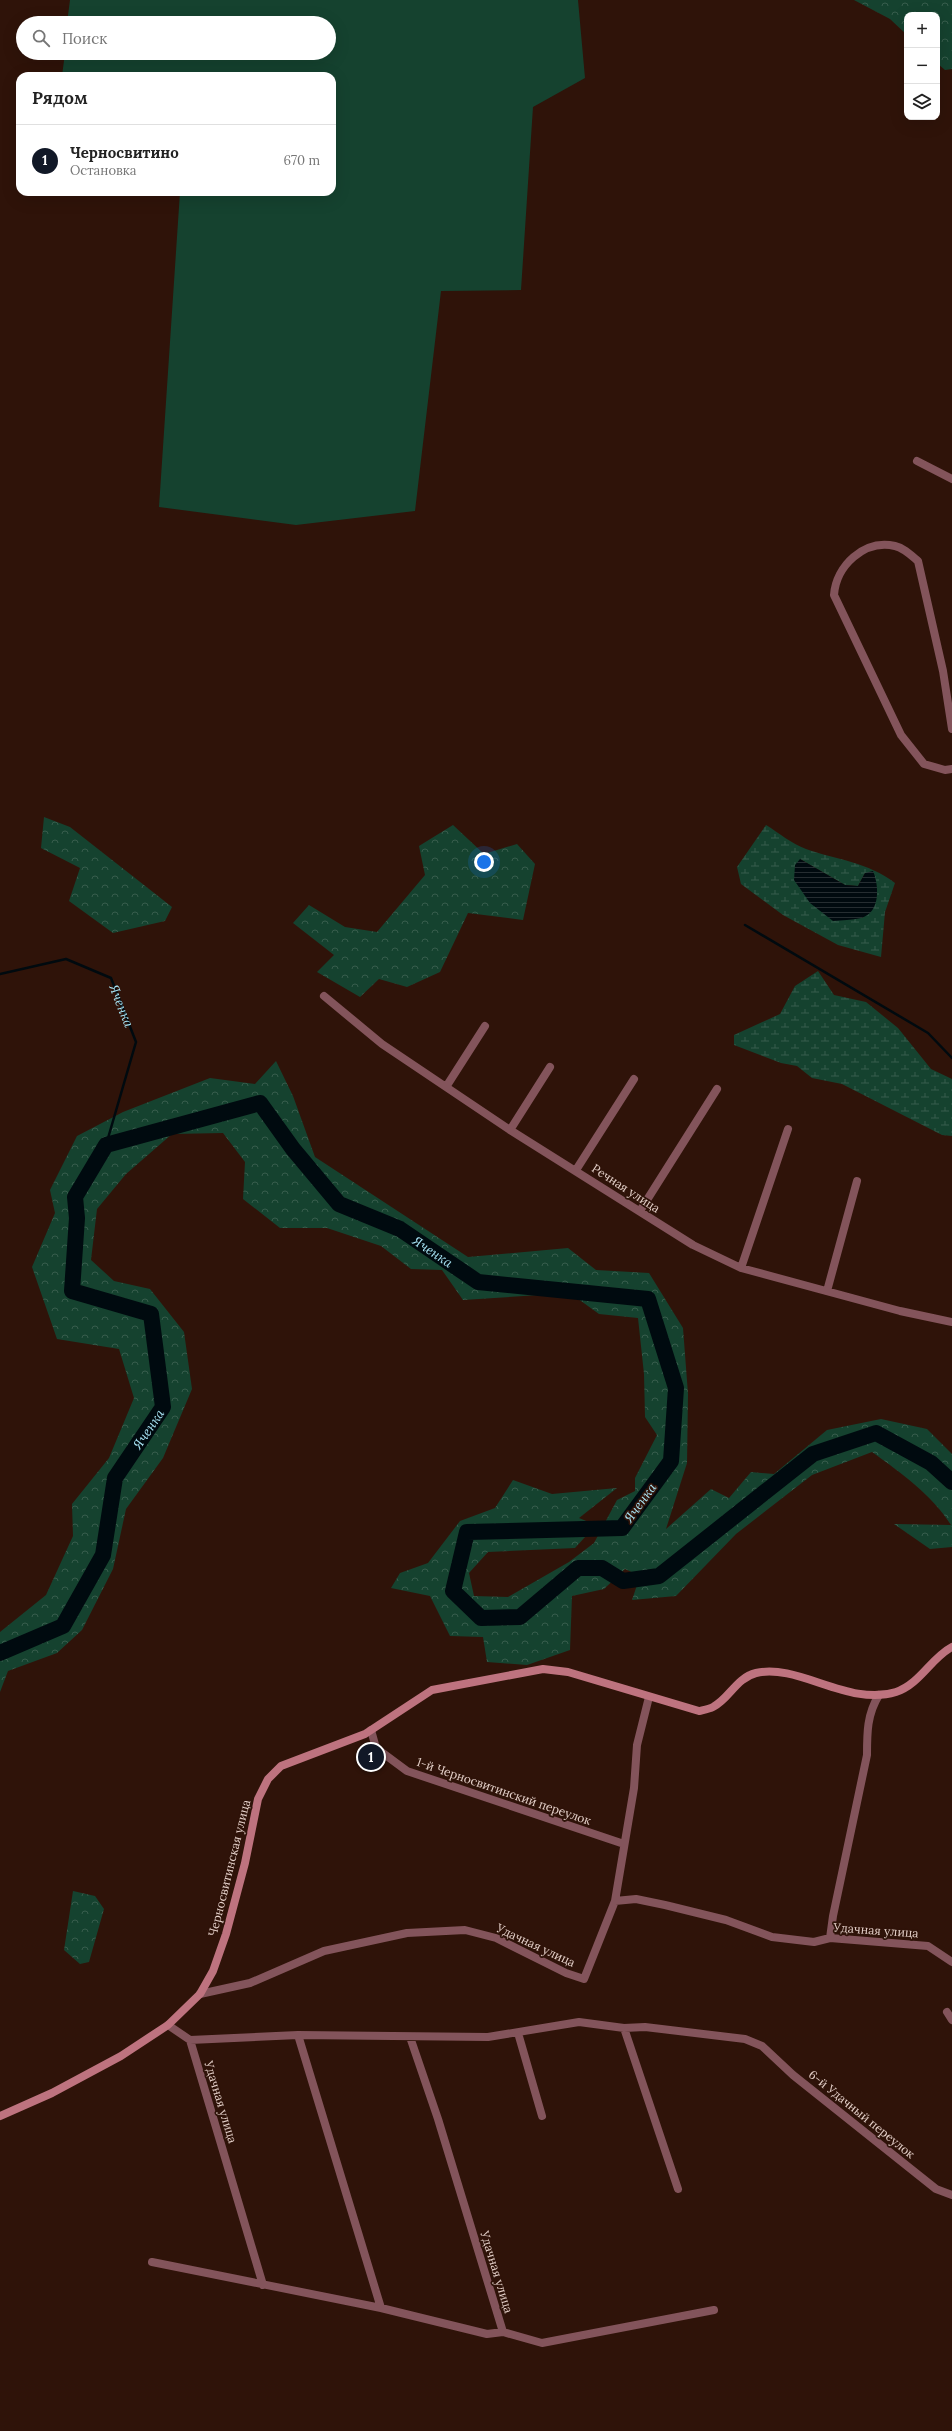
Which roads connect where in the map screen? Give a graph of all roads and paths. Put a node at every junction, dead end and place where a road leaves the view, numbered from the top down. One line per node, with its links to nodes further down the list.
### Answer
1 (917, 461): 2 (street)
2 (952, 479)
3 (952, 729): 4 (street)
4 (952, 769)
5 (324, 996): 9 (street, Речная улица)
6 (485, 1026): 9 (street)
7 (550, 1067): 12 (street)
8 (634, 1079): 13 (street)
9 (446, 1087): 12 (street, Речная улица)
10 (717, 1089): 15 (street)
11 (788, 1129): 16 (street)
12 (510, 1130): 13 (street, Речная улица)
13 (576, 1170): 15 (street, Речная улица)
14 (857, 1181): 17 (street)
15 (640, 1211): 16 (street, Речная улица)
16 (741, 1268): 17 (street, Речная улица)
17 (827, 1291): 18 (street, Речная улица)
18 (952, 1322)
19 (952, 1646): 20 (street, Черносвитинская улица)
20 (879, 1695): 21 (street, Черносвитинская улица); 25 (street)
21 (649, 1697): 22 (street, Черносвитинская улица); 23 (street)
22 (371, 1730): 23 (street, 1-й Черносвитинский переулок); 27 (street, Черносвитинская улица)
23 (624, 1844): 24 (street)
24 (615, 1901): 25 (street, Удачная улица); 27 (street, Удачная улица)
25 (830, 1938): 26 (street, Удачная улица)
26 (952, 1962)
27 (200, 1994): 30 (street, Черносвитинская улица)
28 (947, 2012): 29 (street)
29 (952, 2020)
30 (168, 2025): 35 (street); 36 (street, Черносвитинская улица)
31 (624, 2028): 32 (street); 38 (street); 39 (street, 6-й Удачный переулок)
32 (518, 2033): 34 (street); 37 (street)
33 (298, 2035): 34 (street); 35 (street); 42 (street)
34 (410, 2037): 44 (street, Удачная улица)
35 (190, 2040): 41 (street, Удачная улица)
36 (0, 2116)
37 (542, 2116)
38 (678, 2189)
39 (952, 2195)
40 (152, 2262): 41 (street, Удачная улица)
41 (263, 2285): 42 (street, Удачная улица)
42 (381, 2308): 44 (street, Удачная улица)
43 (714, 2310): 44 (street, Удачная улица)
44 (503, 2332)

